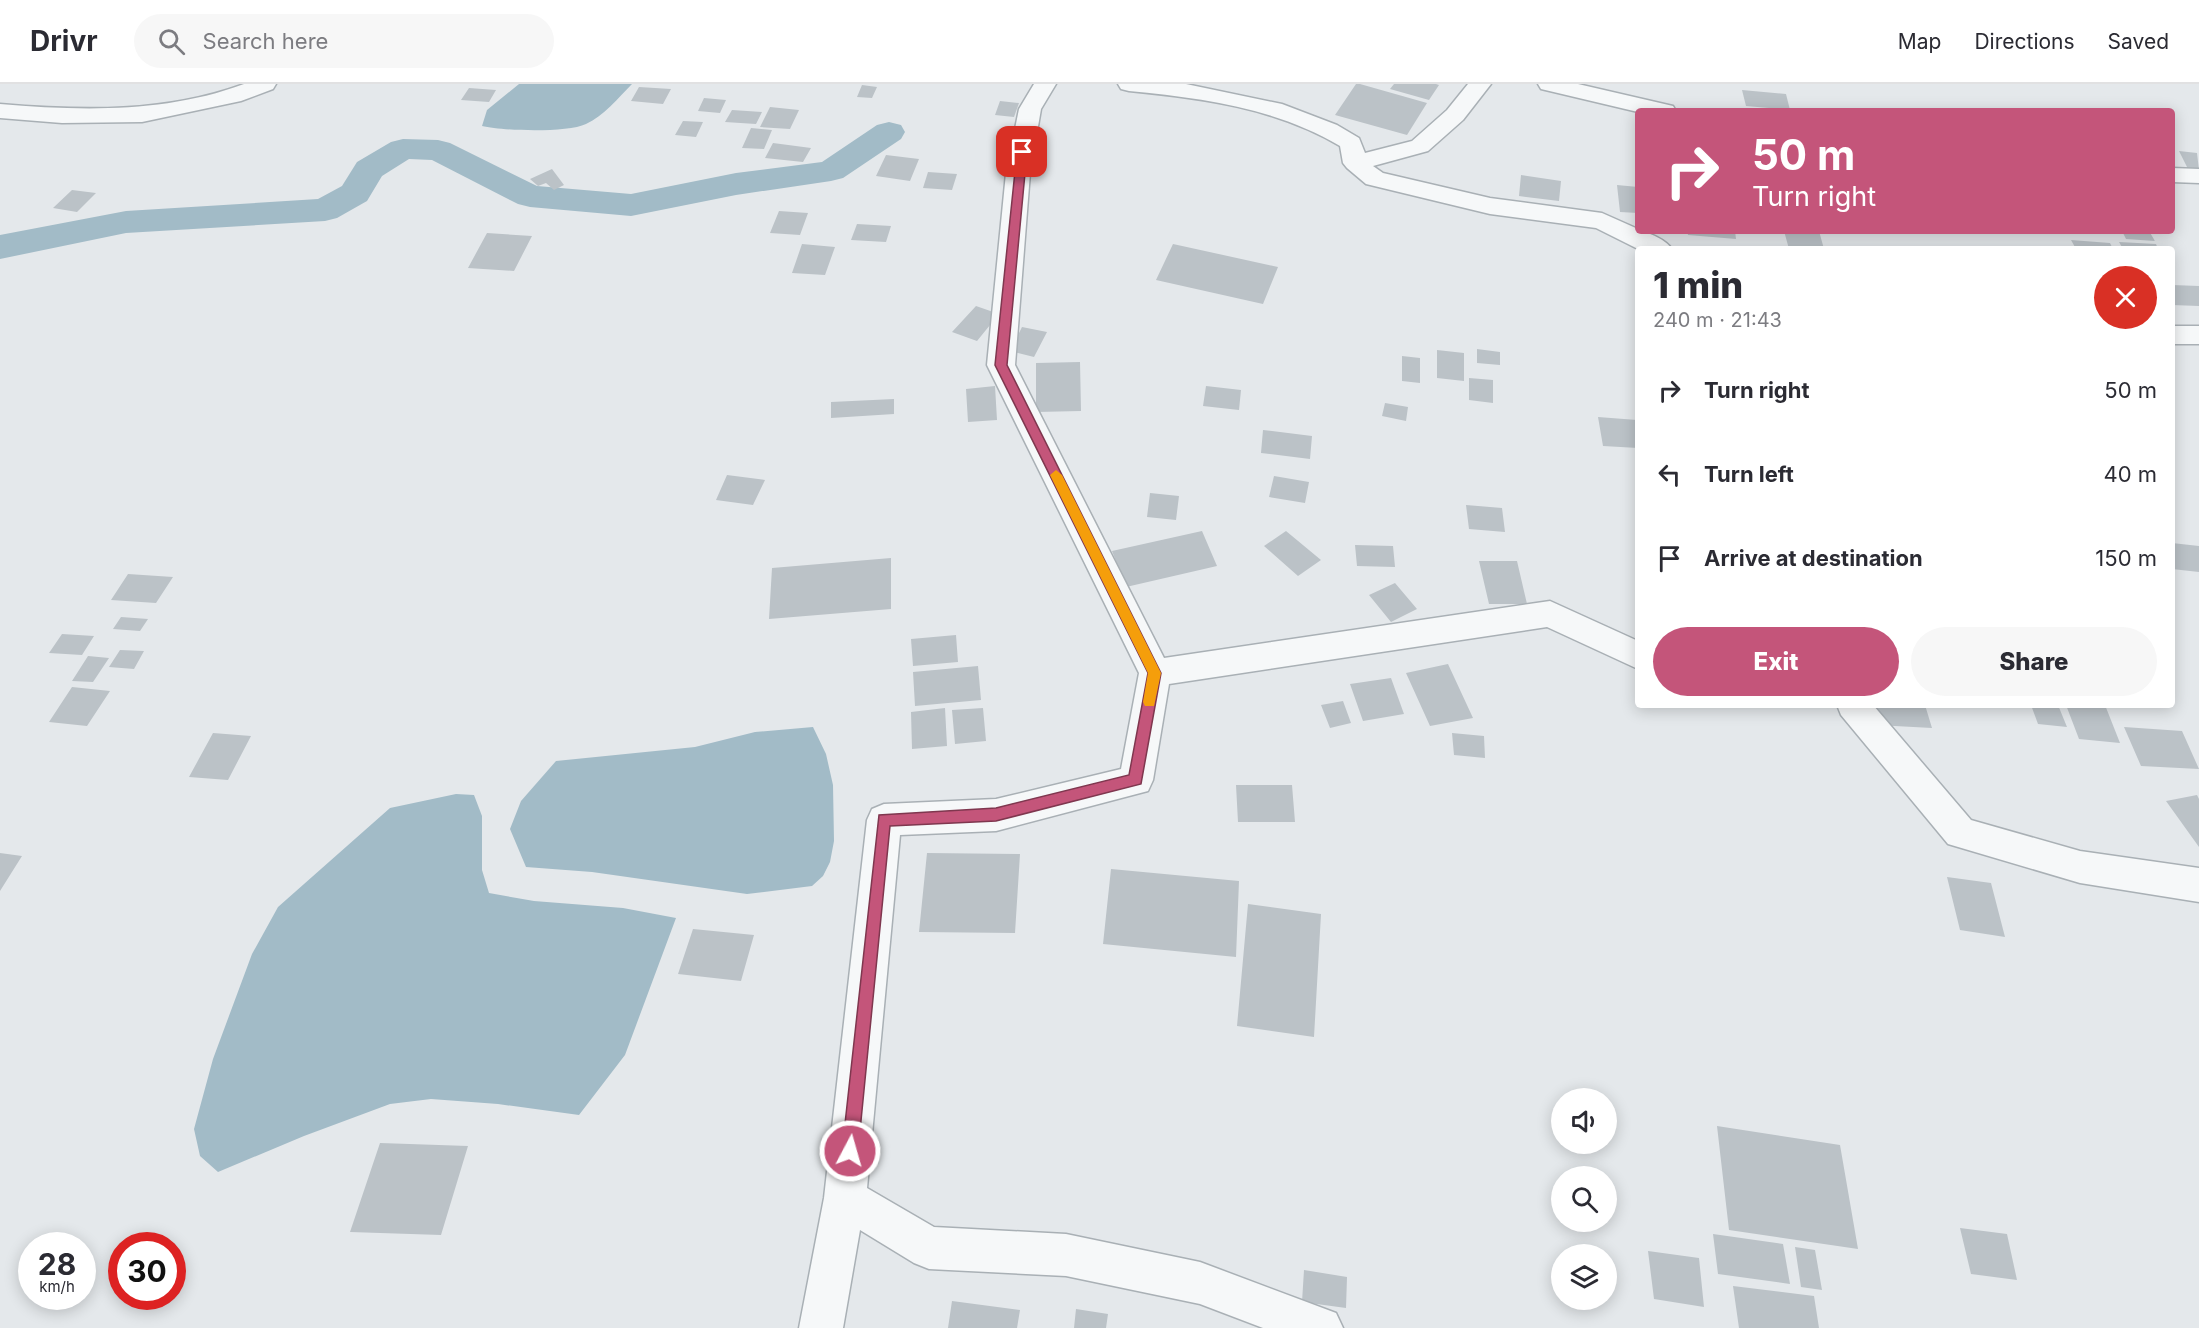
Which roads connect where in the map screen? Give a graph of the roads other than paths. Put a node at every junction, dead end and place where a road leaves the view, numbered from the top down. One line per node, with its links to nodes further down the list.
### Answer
1 (265, 84): 7 (street)
2 (1045, 84): 15 (street)
3 (1129, 84): 8 (street)
4 (1480, 84): 8 (street)
5 (1549, 84): 6 (street)
6 (1652, 108)
7 (0, 111)
8 (1355, 162): 11 (street)
9 (2175, 175): 10 (street)
10 (2199, 176)
11 (1653, 246)
12 (2199, 334): 13 (street)
13 (2175, 335)
14 (1635, 655): 15 (street)
15 (1155, 673): 18 (street)
16 (1856, 708): 17 (street)
17 (2199, 885)
18 (845, 1198): 19 (street); 20 (street)
19 (821, 1328)
20 (1321, 1328)

